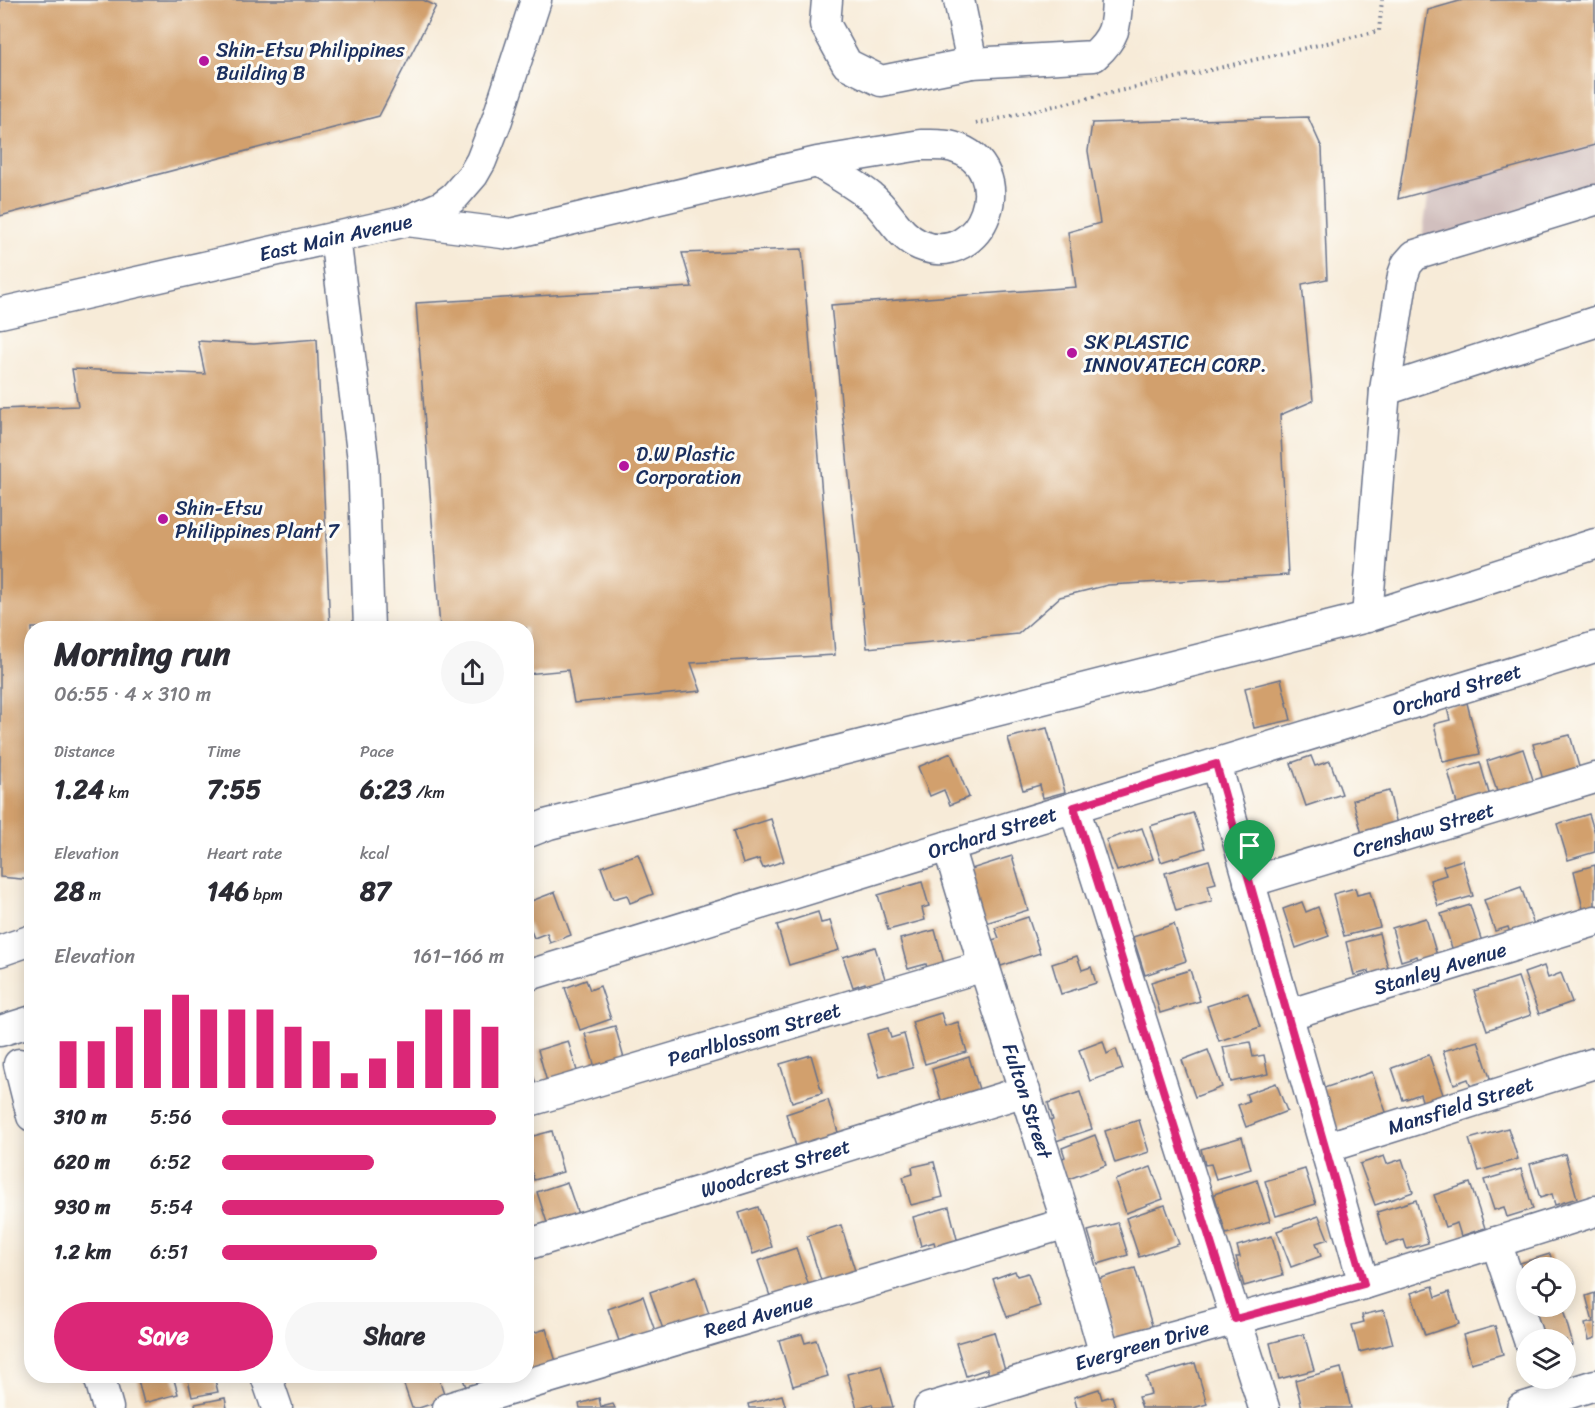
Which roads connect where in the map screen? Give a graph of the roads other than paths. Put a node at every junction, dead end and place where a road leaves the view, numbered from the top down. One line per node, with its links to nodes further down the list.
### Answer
1 (536, 0): 8 (street, East Main Avenue)
2 (828, 0): 5 (street)
3 (959, 0): 5 (street)
4 (1118, 0): 5 (street)
5 (972, 63)
6 (817, 162): 6 (street); 8 (street)
7 (1595, 200): 12 (street)
8 (407, 221): 9 (street, East Main Avenue)
9 (335, 237): 10 (street, East Main Avenue); 15 (street)
10 (0, 313)
11 (1595, 322): 12 (street)
12 (1385, 390): 14 (street)
13 (1595, 544): 14 (street)
14 (1367, 617): 20 (street)
15 (369, 621)
16 (1595, 647): 17 (street, Orchard Street)
17 (1216, 764): 19 (street, Orchard Street); 22 (street)
18 (1595, 778): 22 (street, Crenshaw Street)
19 (1074, 807): 21 (street, Orchard Street); 42 (street)
20 (534, 830)
21 (948, 846): 26 (street, Fulton Street); 27 (street, Orchard Street)
22 (1250, 882): 28 (street)
23 (1595, 921): 28 (street, Stanley Avenue)
24 (24, 943): 25 (street)
25 (0, 951)
26 (984, 966): 34 (street, Fulton Street); 35 (street, Pearlblossom Street)
27 (534, 974)
28 (1287, 1016): 36 (street)
29 (24, 1024): 30 (street)
30 (0, 1031)
31 (1595, 1063): 36 (street, Mansfield Street)
32 (19, 1064): 33 (street)
33 (24, 1084)
34 (1025, 1091): 38 (street, Fulton Street); 40 (street, Woodcrest Street)
35 (534, 1100)
36 (1325, 1148): 41 (street)
37 (1595, 1211): 39 (street, Evergreen Drive)
38 (1067, 1222): 44 (street, Fulton Street); 45 (street, Reed Avenue)
39 (1496, 1242): 41 (street, Evergreen Drive); 43 (street)
40 (534, 1243)
41 (1364, 1284): 42 (street, Evergreen Drive)
42 (1235, 1319): 44 (street, Evergreen Drive); 56 (street)
43 (1525, 1329)
44 (1105, 1355): 55 (street, Evergreen Drive)
45 (534, 1382)
46 (101, 1383): 52 (street)
47 (268, 1383): 53 (street)
48 (531, 1383): 54 (street, Reed Avenue)
49 (1595, 1385): 50 (street)
50 (1576, 1387)
51 (1546, 1389): 57 (street)
52 (108, 1408)
53 (277, 1408)
54 (448, 1408)
55 (929, 1408)
56 (1264, 1408)
57 (1522, 1408)

